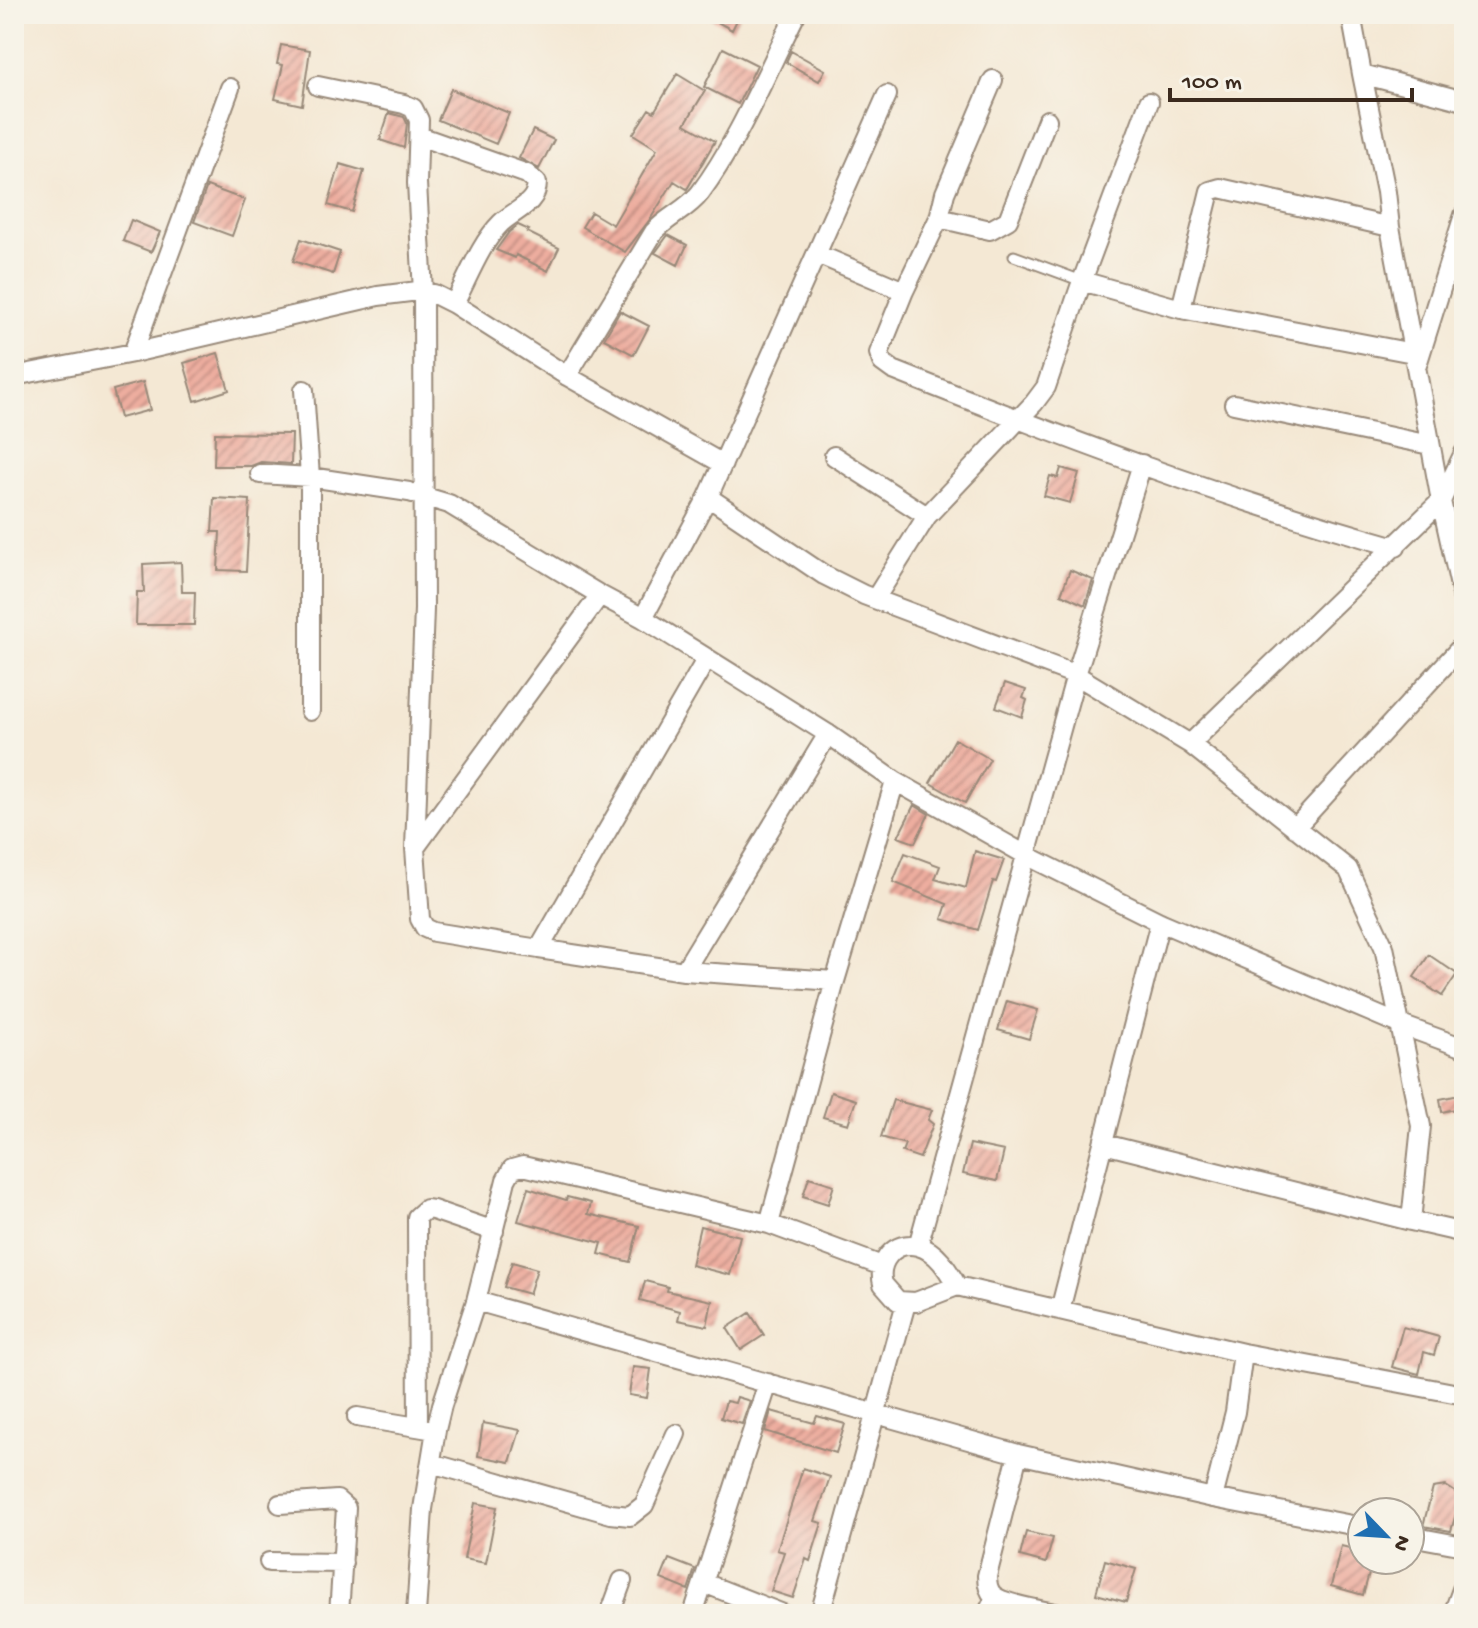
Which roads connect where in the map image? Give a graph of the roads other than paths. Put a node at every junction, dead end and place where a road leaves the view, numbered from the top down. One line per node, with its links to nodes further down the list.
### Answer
1 (796, 14): 25 (street)
2 (1351, 14): 3 (street)
3 (1362, 74): 8 (street); 14 (street)
4 (993, 80): 13 (street)
5 (318, 86): 11 (street)
6 (230, 88): 22 (street)
7 (887, 95): 15 (street)
8 (1464, 101)
9 (1149, 102): 17 (street)
10 (1047, 120): 13 (street)
11 (419, 136): 19 (street); 20 (street)
12 (1464, 215): 23 (street)
13 (939, 218): 18 (street)
14 (1390, 227): 21 (street); 23 (street)
15 (817, 254): 18 (street); 32 (street)
16 (1014, 256): 17 (lane)
17 (1082, 281): 21 (street); 28 (street)
18 (904, 291): 28 (street)
19 (423, 292): 20 (street); 22 (street); 36 (street)
20 (454, 304): 25 (street)
21 (1181, 309): 23 (street)
22 (133, 353): 24 (street)
23 (1414, 361): 29 (street)
24 (14, 376)
25 (567, 376): 32 (street)
26 (304, 390): 35 (street)
27 (1234, 404): 29 (street)
28 (1016, 420): 33 (street); 39 (street)
29 (1430, 445): 38 (street)
30 (1464, 453): 38 (street)
31 (834, 456): 39 (street)
32 (723, 464): 37 (street)
33 (1142, 464): 40 (street); 47 (street)
34 (260, 474): 35 (street)
35 (310, 477): 36 (street); 48 (street)
36 (425, 495): 41 (street); 53 (street)
37 (708, 497): 42 (street); 44 (street)
38 (1441, 501): 40 (street); 43 (street)
39 (927, 516): 42 (street)
40 (1396, 547): 50 (street)
41 (600, 595): 44 (street); 53 (street)
42 (875, 599): 47 (street)
43 (1464, 604)
44 (643, 618): 46 (street)
45 (1464, 644): 52 (street)
46 (707, 658): 49 (street); 56 (street)
47 (1076, 675): 50 (street); 54 (street)
48 (310, 711)
49 (828, 734): 51 (street); 57 (street)
50 (1190, 744): 52 (street)
51 (895, 781): 54 (street); 58 (street)
52 (1295, 828): 59 (street)
53 (415, 848): 56 (street)
54 (1026, 855): 55 (street); 66 (street)
55 (1160, 922): 59 (street); 61 (street)
56 (539, 949): 57 (street)
57 (684, 971): 58 (street)
58 (835, 981): 63 (street)
59 (1401, 1025): 60 (street); 62 (street)
60 (1464, 1048)
61 (1104, 1144): 62 (street); 71 (street)
62 (1411, 1221): 65 (street)
63 (769, 1224): 64 (street); 67 (street)
64 (494, 1231): 69 (street); 77 (street)
65 (1464, 1233)
66 (918, 1246): 67 (street); 68 (street)
67 (882, 1266): 70 (street)
68 (957, 1286): 70 (street); 71 (street)
69 (476, 1301): 73 (street); 77 (street)
70 (906, 1303): 75 (street)
71 (1060, 1310): 72 (street)
72 (1243, 1353): 74 (street); 81 (street)
73 (768, 1383): 75 (street); 89 (street)
74 (1464, 1395)
75 (877, 1413): 79 (street); 97 (street)
76 (357, 1417): 77 (street)
77 (427, 1429): 80 (street)
78 (676, 1434): 80 (street)
79 (1018, 1454): 81 (street); 91 (street)
80 (431, 1463): 93 (street)
81 (1213, 1498): 83 (street)
82 (280, 1504): 87 (street)
83 (1346, 1524)
84 (1426, 1539): 85 (street)
85 (1464, 1546)
86 (269, 1562): 87 (street)
87 (343, 1563): 92 (street)
88 (622, 1581): 94 (street)
89 (704, 1583): 95 (street); 96 (street)
90 (1464, 1584): 100 (street)
91 (992, 1594): 98 (lane); 99 (street)
92 (339, 1614)
93 (416, 1614)
94 (610, 1614)
95 (693, 1614)
96 (783, 1614)
97 (817, 1614)
98 (982, 1614)
99 (1059, 1614)
100 (1453, 1614)

